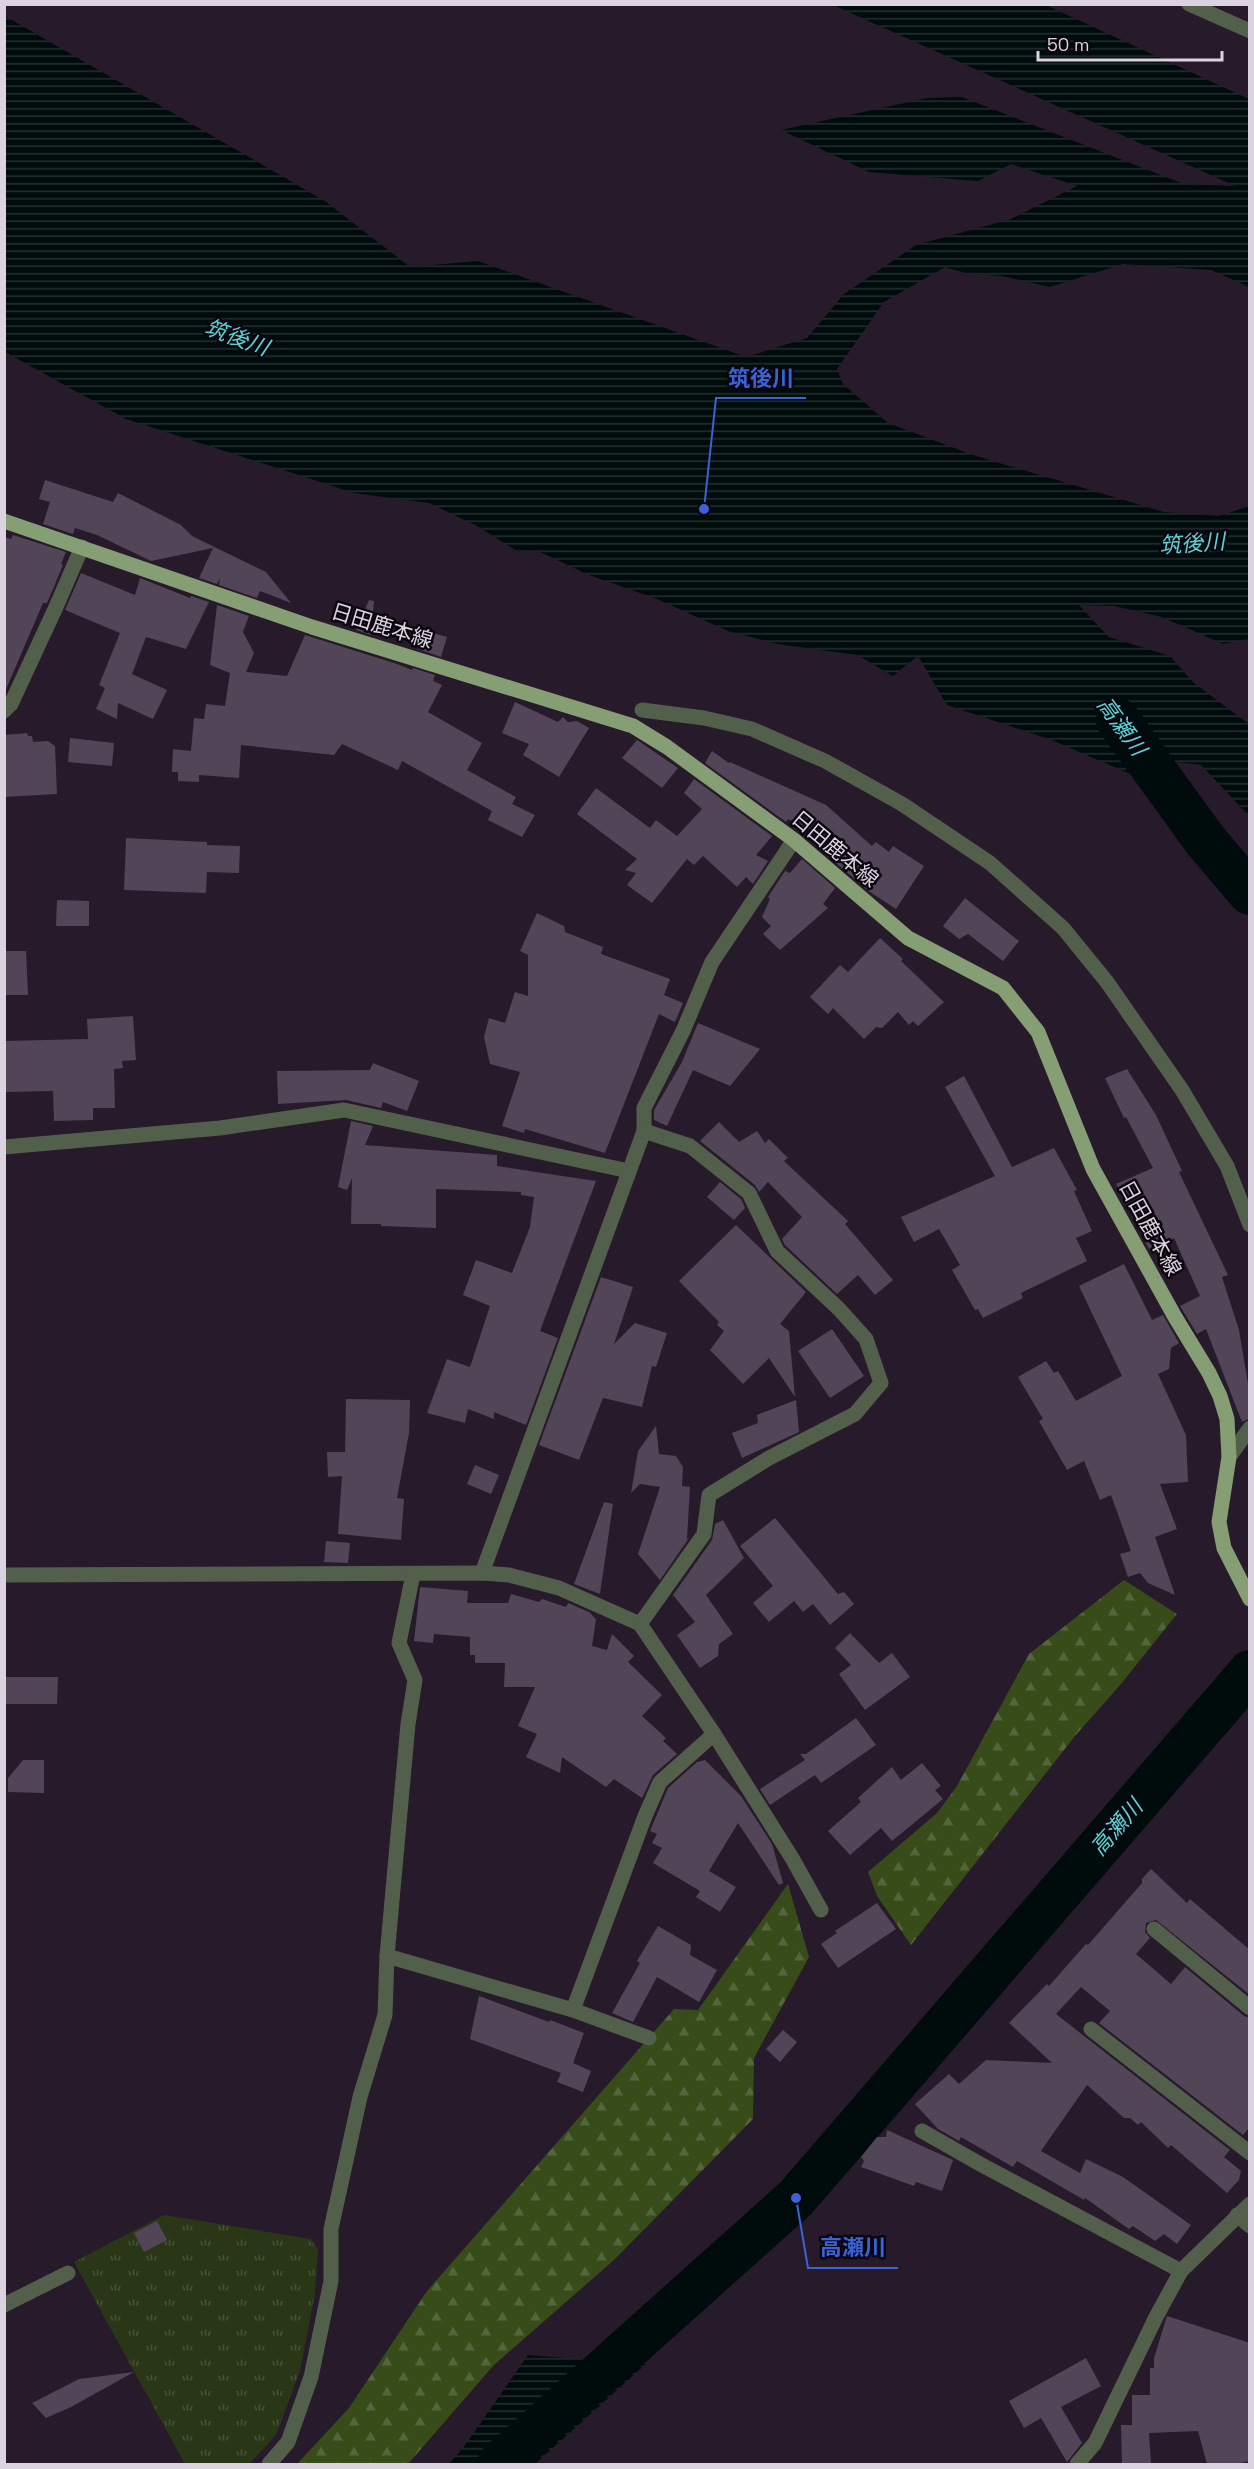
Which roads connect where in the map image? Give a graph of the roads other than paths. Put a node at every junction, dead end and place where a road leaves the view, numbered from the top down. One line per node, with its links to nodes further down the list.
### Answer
1 (1189, 4): 2 (street)
2 (1250, 31)
3 (4, 521): 4 (main road, 日田鹿本線)
4 (82, 547): 6 (street); 7 (main road, 日田鹿本線)
5 (642, 710): 11 (street)
6 (4, 711)
7 (794, 840): 8 (street); 13 (main road, 日田鹿本線)
8 (644, 1131): 10 (street); 18 (street)
9 (4, 1146): 10 (street)
10 (629, 1171): 14 (street)
11 (1250, 1225)
12 (1250, 1428): 13 (street)
13 (1229, 1457): 17 (main road, 日田鹿本線)
14 (482, 1573): 15 (street); 18 (street)
15 (413, 1574): 16 (street); 22 (street)
16 (4, 1575)
17 (1250, 1599)
18 (640, 1624): 19 (street)
19 (714, 1734): 20 (street); 24 (street)
20 (821, 1910)
21 (1154, 1929): 23 (street)
22 (387, 1956): 24 (street); 35 (street)
23 (1250, 2008)
24 (573, 2010): 26 (street)
25 (1091, 2029): 28 (street)
26 (649, 2038)
27 (922, 2131): 32 (street)
28 (1250, 2153)
29 (1250, 2204): 30 (street)
30 (1237, 2216): 31 (street); 32 (street)
31 (1250, 2226)
32 (1181, 2271): 36 (street)
33 (68, 2273): 34 (street)
34 (4, 2305)
35 (269, 2464)
36 (1077, 2464)

